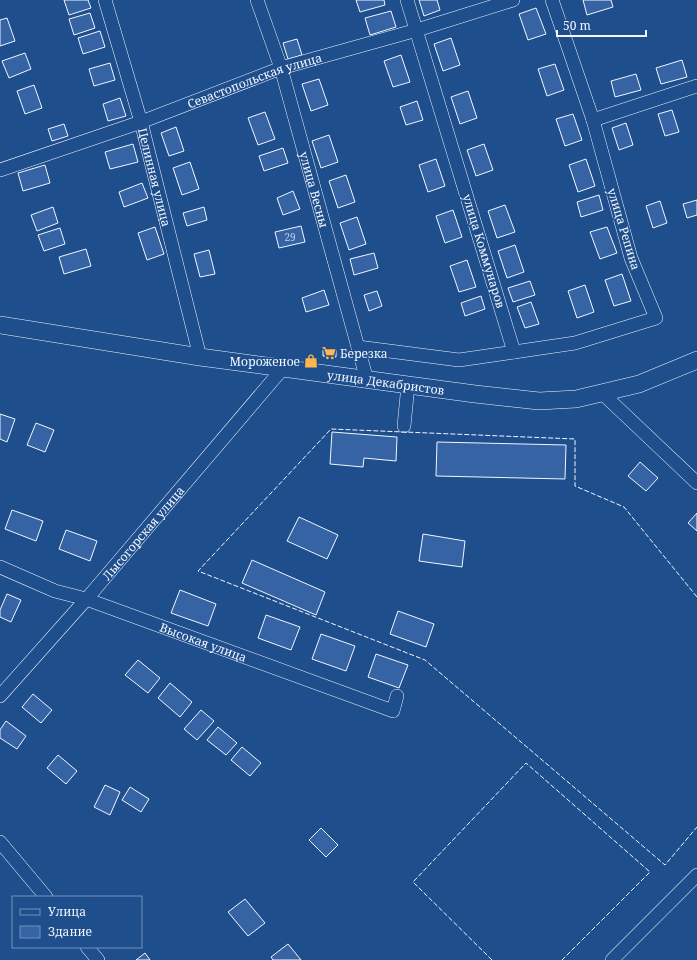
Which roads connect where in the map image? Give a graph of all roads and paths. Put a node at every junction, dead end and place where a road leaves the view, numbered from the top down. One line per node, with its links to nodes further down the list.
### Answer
1 (105, 0): 10 (street, Целинная улица)
2 (258, 0): 7 (street, улица Весны)
3 (407, 0): 6 (street, улица Коммунаров)
4 (513, 0): 6 (street, Севастопольская улица)
5 (552, 0): 9 (street, улица Репина)
6 (417, 30): 7 (street, Севастопольская улица); 14 (street, улица Коммунаров)
7 (281, 68): 10 (street, Севастопольская улица); 13 (street, улица Весны)
8 (697, 86): 9 (street)
9 (593, 120): 14 (street, улица Репина)
10 (141, 122): 11 (street, Севастопольская улица); 15 (street, Целинная улица)
11 (0, 170)
12 (0, 326): 15 (main road, улица Декабристов)
13 (358, 347): 14 (street); 18 (street, улица Весны)
14 (514, 352)
15 (200, 357): 17 (main road, улица Декабристов)
16 (697, 360): 20 (main road, улица Декабристов)
17 (284, 367): 18 (main road, улица Декабристов); 24 (street, Лысогорская улица)
18 (367, 380): 19 (main road, улица Декабристов)
19 (408, 385): 20 (main road, улица Декабристов); 21 (street)
20 (602, 393): 22 (street)
21 (404, 426)
22 (697, 483)
23 (0, 567): 24 (street, Высокая улица)
24 (86, 599): 25 (street, Лысогорская улица); 26 (street, Высокая улица)
25 (0, 696)
26 (397, 696)
27 (0, 842): 29 (street)
28 (697, 875): 32 (street)
29 (45, 896)
30 (88, 948): 31 (street)
31 (98, 960)
32 (612, 960)

